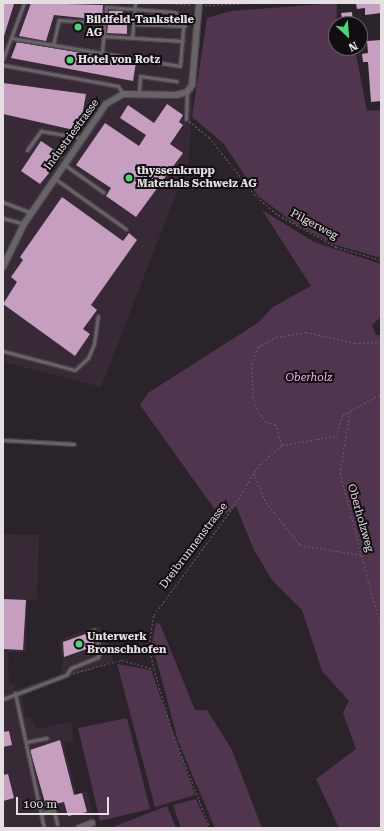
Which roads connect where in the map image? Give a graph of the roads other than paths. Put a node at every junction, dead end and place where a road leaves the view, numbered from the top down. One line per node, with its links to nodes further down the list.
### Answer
1 (24, 3): 10 (lane)
2 (135, 3): 5 (lane)
3 (199, 4): 19 (street)
4 (106, 5): 5 (lane); 6 (lane)
5 (134, 9): 7 (lane); 8 (lane)
6 (104, 23): 9 (lane); 13 (lane)
7 (134, 24): 8 (lane); 11 (lane)
8 (184, 26): 12 (lane)
9 (103, 36): 11 (lane); 14 (lane)
10 (11, 38): 13 (lane); 15 (lane)
11 (132, 38): 12 (lane)
12 (183, 41): 14 (lane)
13 (53, 45): 14 (lane)
14 (102, 53)
15 (3, 59)
16 (3, 65): 20 (lane)
17 (177, 81): 18 (lane)
18 (138, 92): 19 (street, Industriestrasse); 20 (street, Industriestrasse)
19 (187, 92): 21 (lane)
20 (123, 94): 22 (street, Industriestrasse)
21 (186, 119)
22 (82, 138): 23 (lane); 24 (street, Industriestrasse)
23 (27, 150)
24 (64, 164): 25 (street, Industriestrasse); 26 (lane)
25 (54, 178): 28 (street, Industriestrasse); 31 (lane)
26 (103, 192)
27 (3, 202): 28 (lane)
28 (31, 213): 30 (street, Industriestrasse)
29 (3, 218): 30 (lane)
30 (24, 224): 32 (street, Industriestrasse)
31 (126, 229)
32 (3, 267)
33 (98, 316): 34 (lane)
34 (3, 351)
35 (3, 440): 36 (lane)
36 (74, 444)
37 (94, 630): 38 (lane)
38 (15, 693): 39 (lane); 41 (lane)
39 (3, 699)
40 (47, 738): 41 (lane)
41 (26, 742): 42 (lane)
42 (41, 813): 44 (lane); 45 (lane)
43 (92, 823): 46 (street)
44 (57, 824)
45 (44, 828)
46 (79, 828)

